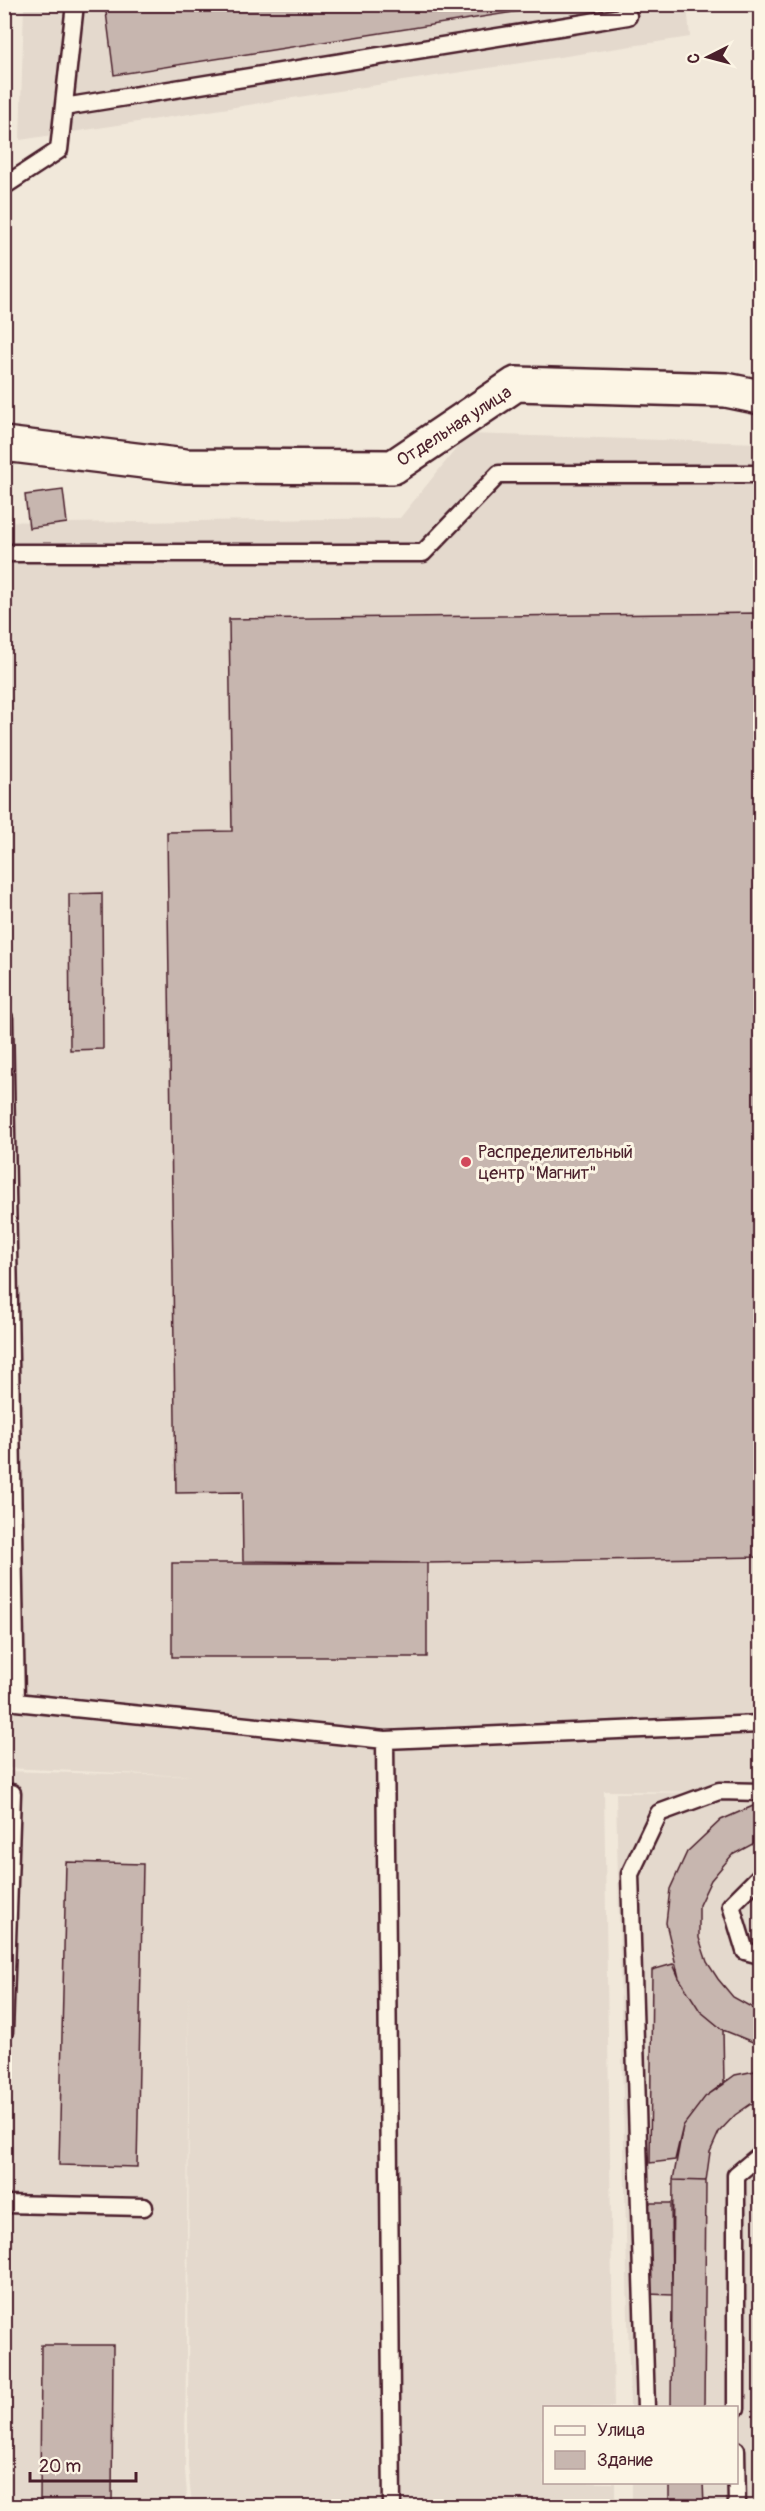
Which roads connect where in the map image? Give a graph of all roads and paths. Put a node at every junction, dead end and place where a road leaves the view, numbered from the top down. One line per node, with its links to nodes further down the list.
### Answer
1 (75, 4): 3 (lane)
2 (628, 16): 3 (lane)
3 (64, 107): 4 (lane)
4 (4, 186)
5 (760, 397): 6 (street, Отдельная улица)
6 (4, 444)
7 (760, 474): 8 (lane)
8 (4, 553)
9 (4, 1018): 11 (lane)
10 (760, 1724): 11 (lane)
11 (385, 1740): 23 (lane)
12 (760, 1792): 20 (lane)
13 (12, 1793): 16 (lane)
14 (760, 1876): 15 (lane)
15 (760, 1955)
16 (4, 2032)
17 (760, 2155): 21 (lane)
18 (4, 2204): 19 (lane)
19 (144, 2206)
20 (646, 2406)
21 (736, 2406)
22 (737, 2484): 24 (lane)
23 (392, 2506)
24 (737, 2506)

